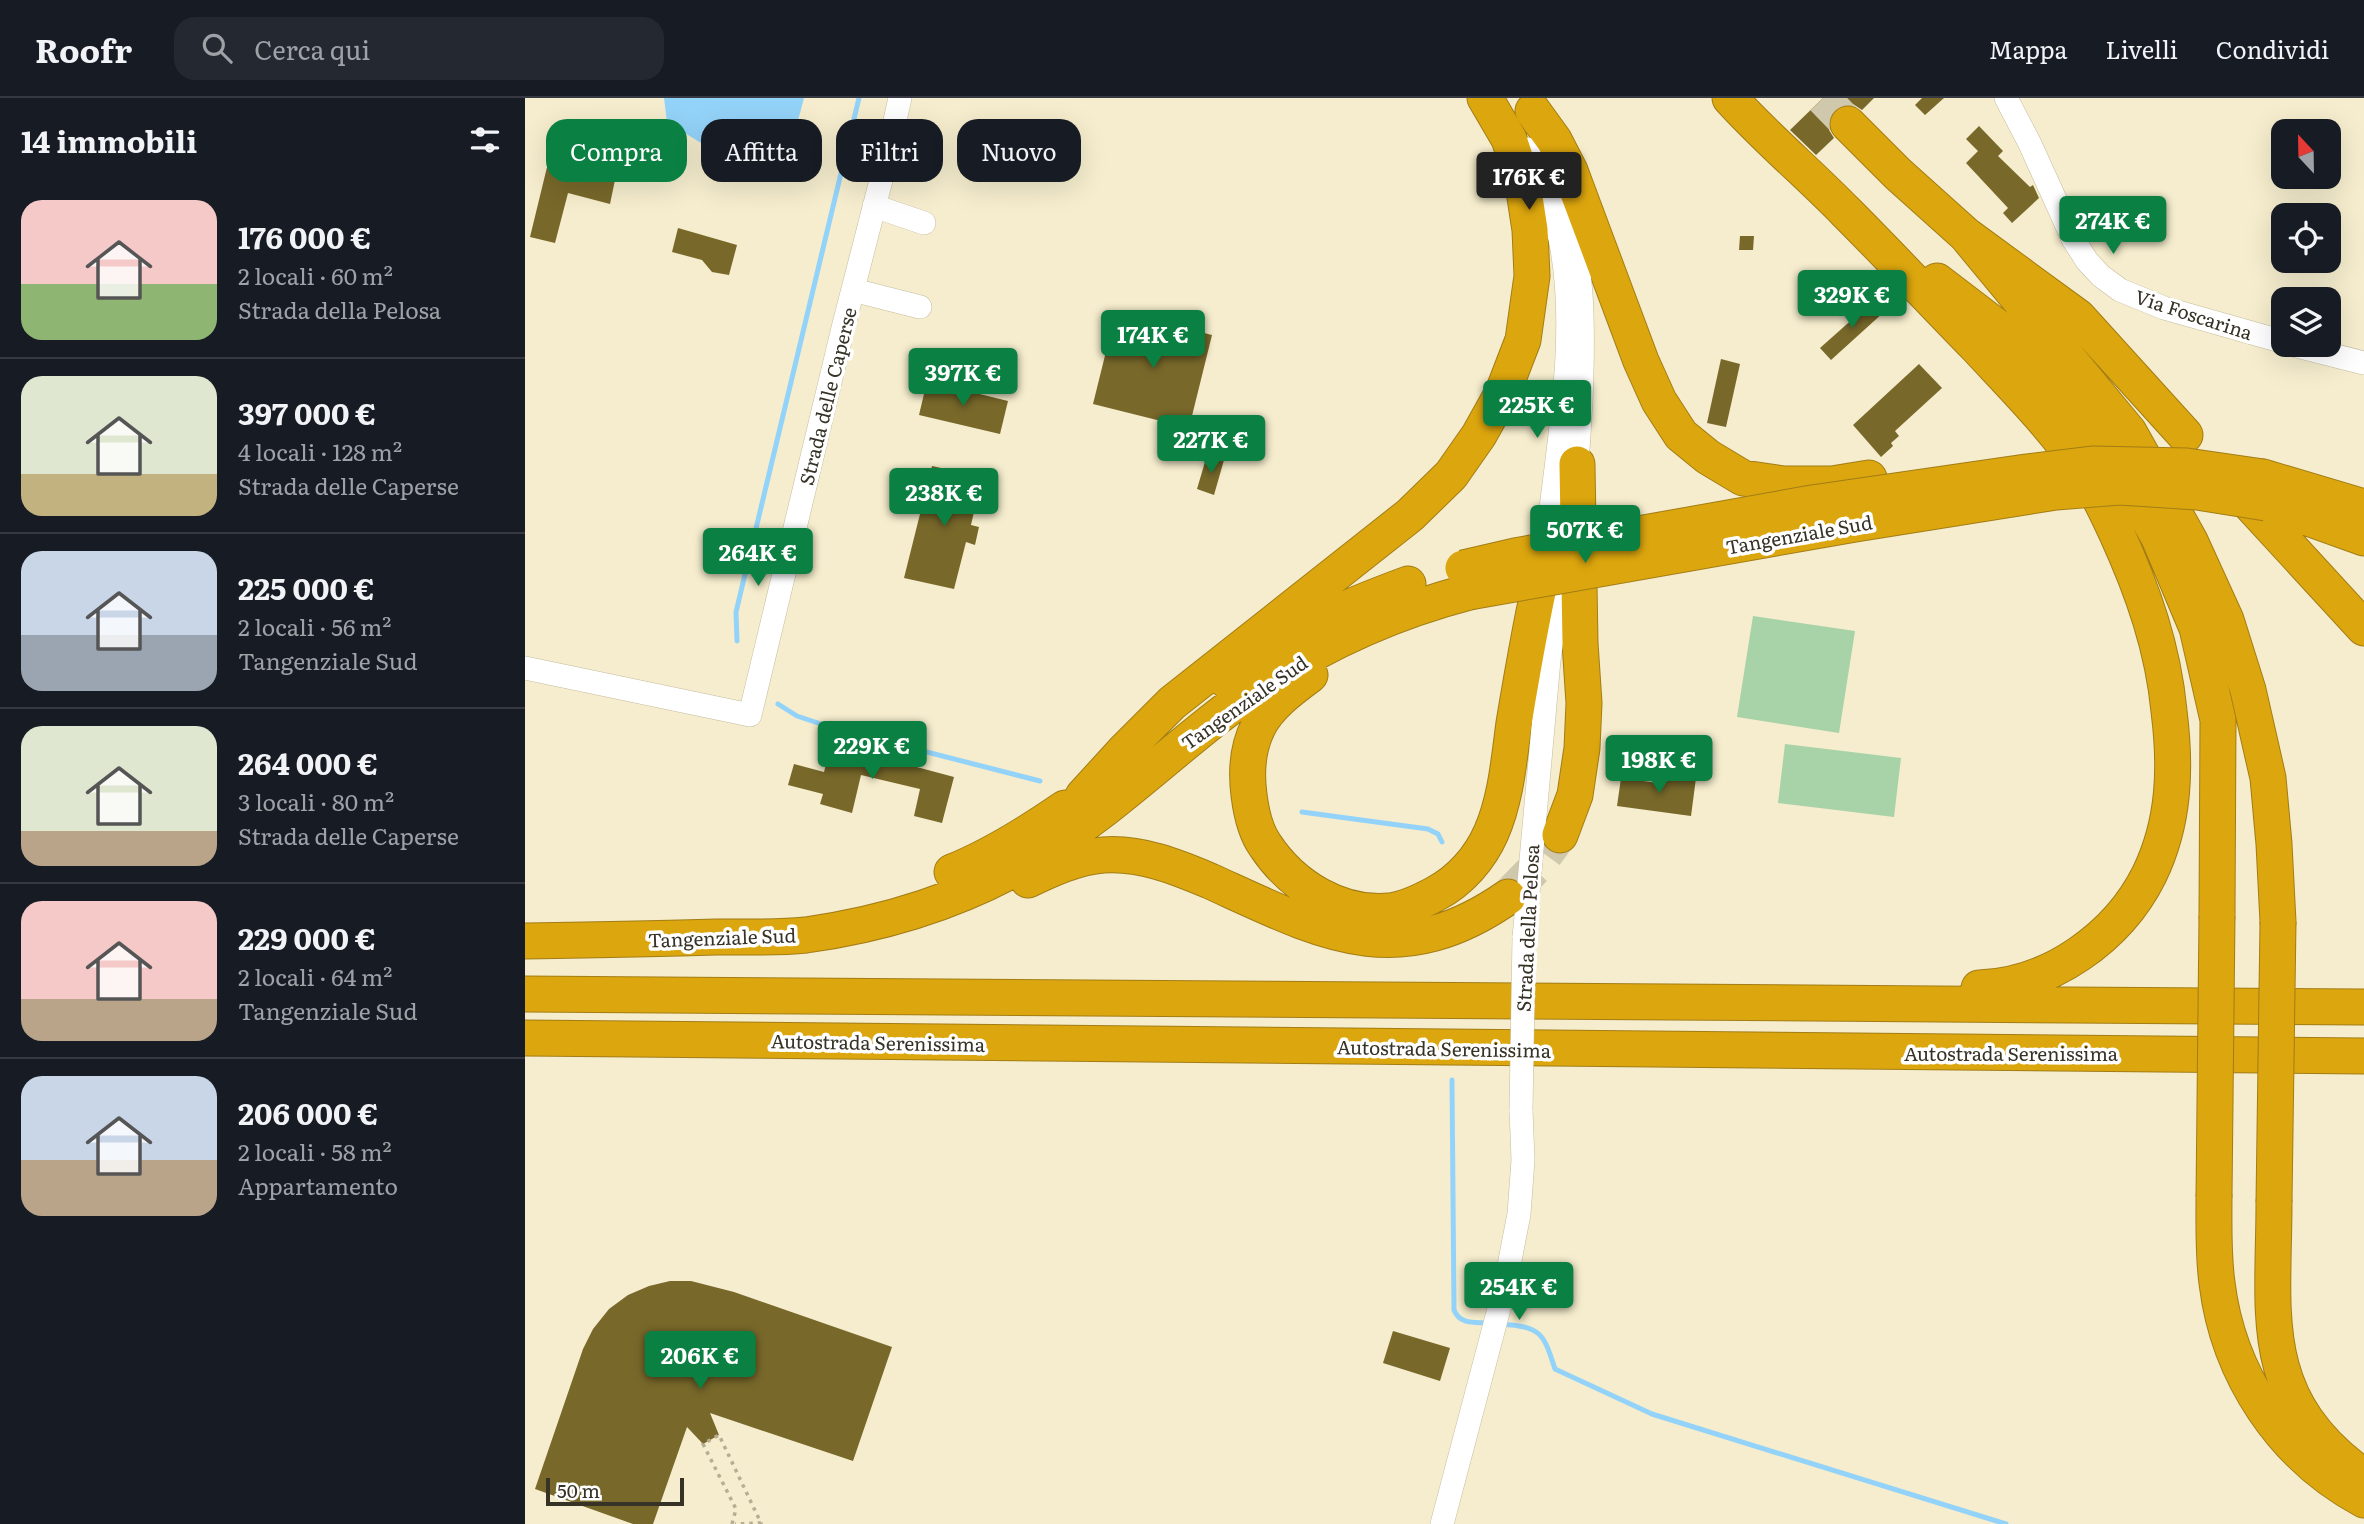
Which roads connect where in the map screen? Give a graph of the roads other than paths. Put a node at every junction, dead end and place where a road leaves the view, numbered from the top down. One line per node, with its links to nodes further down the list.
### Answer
1 (899, 98): 8 (street, Strada delle Caperse)
2 (1485, 98): 29 (highway)
3 (1499, 98): 23 (street)
4 (1731, 98): 9 (highway)
5 (2006, 98): 14 (street, Via Foscarina)
6 (1529, 105): 18 (street, Strada della Pelosa); 19 (highway, bridge)
7 (1848, 124): 11 (highway)
8 (874, 206): 10 (street); 12 (street, Strada delle Caperse)
9 (1845, 211): 36 (highway); 43 (highway, bridge)
10 (924, 223)
11 (1966, 235): 17 (highway); 42 (highway, bridge)
12 (853, 290): 13 (street); 28 (street, Strada delle Caperse)
13 (921, 307)
14 (2271, 338)
15 (2340, 357): 16 (street)
16 (2364, 363)
17 (2185, 435)
18 (1577, 464): 27 (street, Strada della Pelosa); 30 (highway)
19 (2026, 472): 20 (highway, Tangenziale Sud, bridge); 24 (highway, Tangenziale Sud, bridge)
20 (2260, 495): 21 (highway, Tangenziale Sud); 22 (highway, Tangenziale Sud); 24 (highway, Tangenziale Sud, bridge); 26 (highway)
21 (2364, 507)
22 (2364, 538)
23 (1545, 561): 25 (highway); 27 (street, Strada della Pelosa)
24 (1466, 580): 25 (highway, Tangenziale Sud); 29 (highway, Tangenziale Sud)
25 (1424, 603): 33 (highway, Tangenziale Sud)
26 (2364, 628)
27 (1549, 660): 44 (street, Strada della Pelosa, bridge)
28 (525, 668)
29 (1083, 796): 32 (highway, Tangenziale Sud)
30 (1560, 835)
31 (1508, 897): 33 (highway)
32 (525, 916)
33 (803, 935): 34 (highway, Tangenziale Sud)
34 (525, 941)
35 (525, 994): 36 (highway)
36 (1429, 1000): 37 (highway)
37 (2364, 1007)
38 (525, 1038): 39 (highway, Autostrada Serenissima)
39 (1550, 1049): 40 (highway, Autostrada Serenissima); 41 (highway)
40 (2364, 1056)
41 (2364, 1076)
42 (2364, 1475)
43 (2364, 1500)
44 (1442, 1524)

